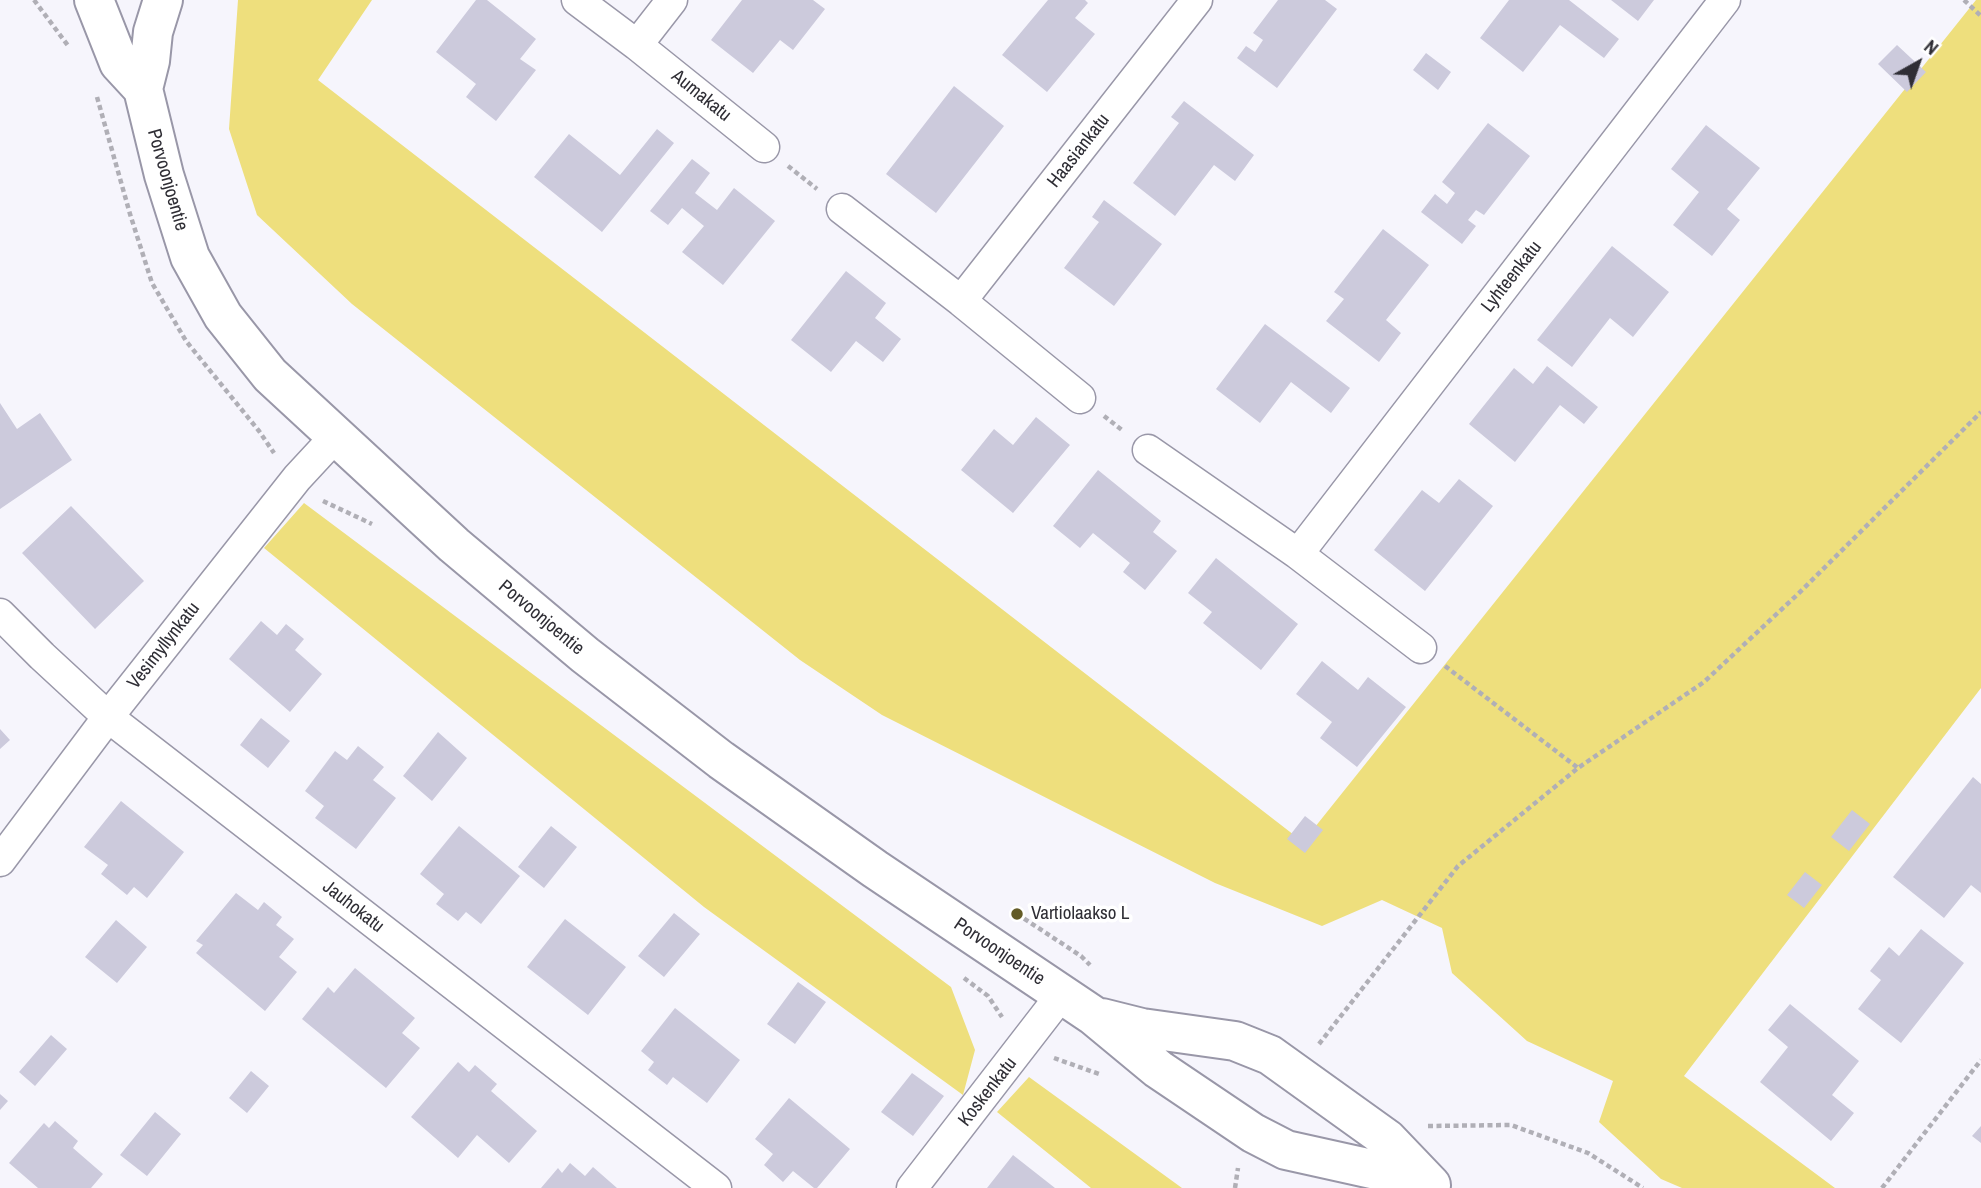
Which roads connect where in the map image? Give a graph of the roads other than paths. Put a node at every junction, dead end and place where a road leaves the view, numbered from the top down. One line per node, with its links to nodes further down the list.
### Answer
1 (95, 0): 2 (street); 9 (street)
2 (156, 0)
3 (163, 0): 9 (street, Porvoonjoentie)
4 (578, 0): 8 (street, Aumakatu)
5 (672, 0): 8 (street)
6 (1197, 0): 12 (street, Haasiankatu)
7 (1725, 0): 16 (street, Lyhteenkatu)
8 (637, 45): 10 (street, Aumakatu)
9 (143, 89): 14 (street, Porvoonjoentie)
10 (764, 147)
11 (842, 209): 12 (street)
12 (961, 301): 13 (street)
13 (1080, 398)
14 (335, 437): 19 (street, Vesimyllynkatu); 21 (street, Porvoonjoentie)
15 (1148, 450): 16 (street)
16 (1298, 554): 18 (street)
17 (0, 614): 19 (street, Jauhokatu)
18 (1421, 648)
19 (108, 717): 20 (street, Vesimyllynkatu); 24 (street, Jauhokatu)
20 (0, 860)
21 (1062, 995): 22 (street, Porvoonjoentie); 25 (street, Koskenkatu)
22 (1094, 1016): 23 (street, Porvoonjoentie); 23 (street, Porvoonjoentie)
23 (1430, 1185)
24 (716, 1188)
25 (912, 1188)

